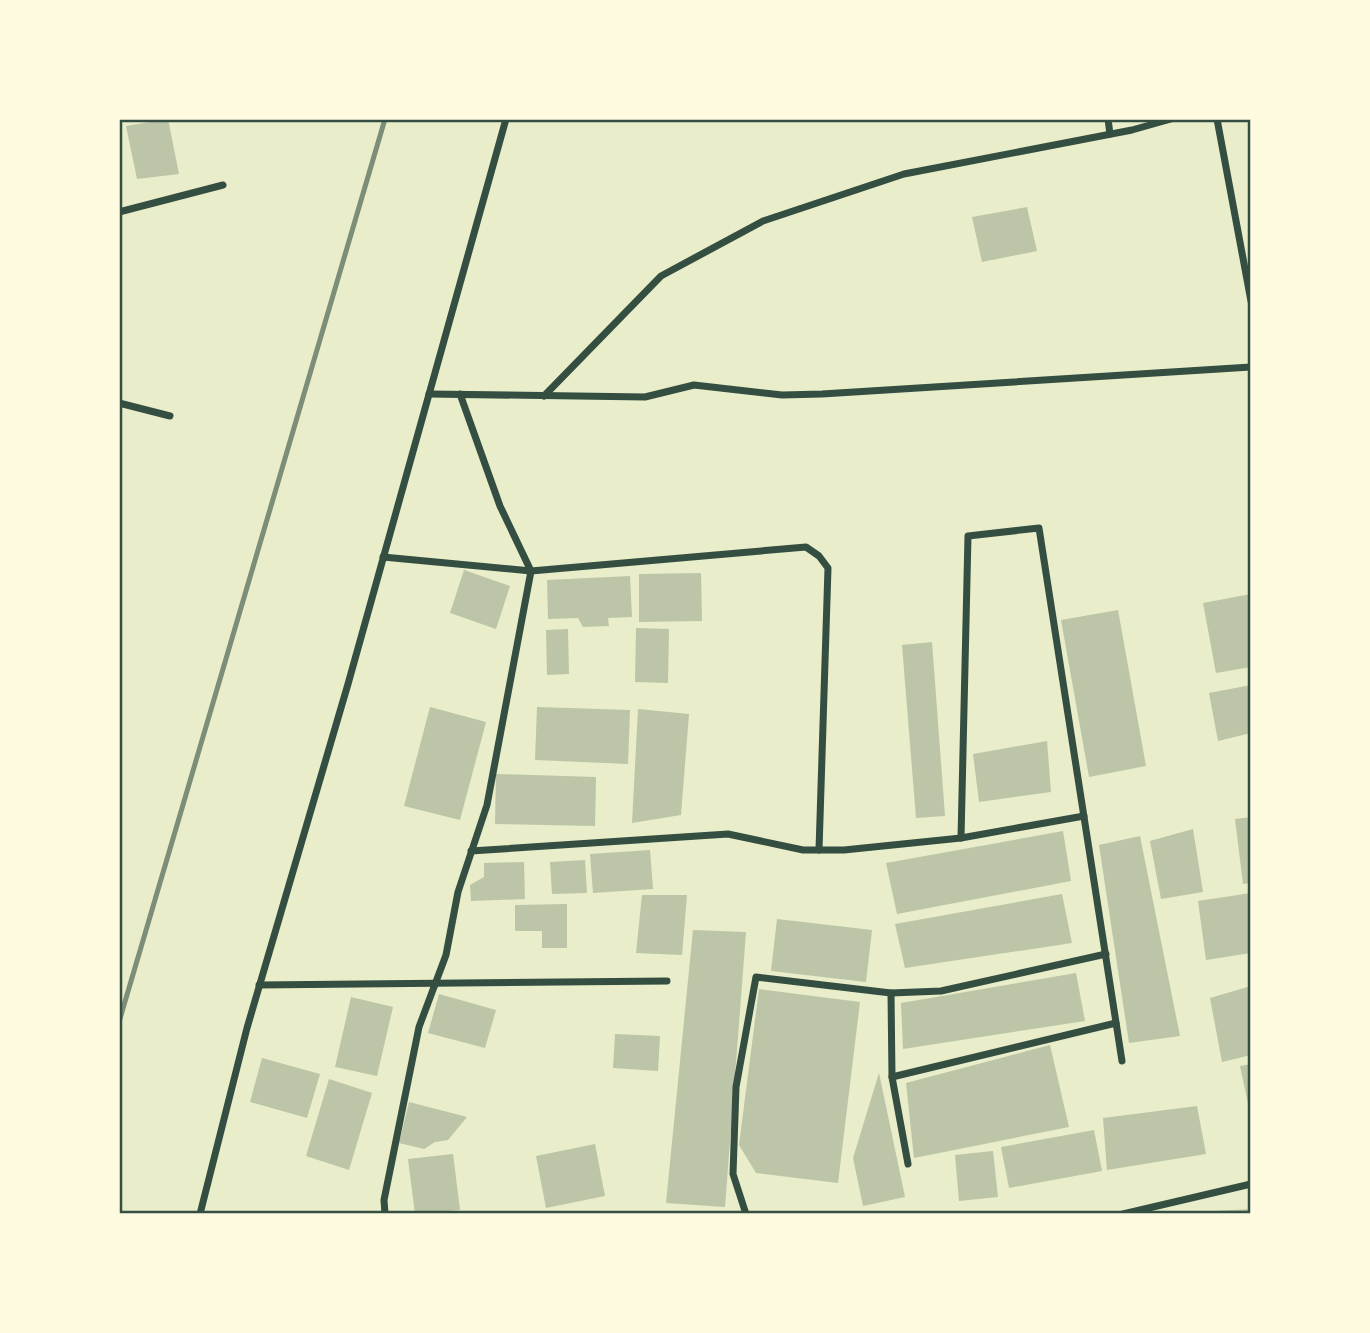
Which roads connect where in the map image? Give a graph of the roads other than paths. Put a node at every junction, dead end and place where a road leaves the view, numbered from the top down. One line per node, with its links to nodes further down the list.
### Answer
1 (506, 119): 10 (street)
2 (1108, 119): 5 (street)
3 (1171, 119): 5 (street)
4 (1217, 119): 8 (street)
5 (1110, 134): 12 (street)
6 (223, 185): 7 (street)
7 (119, 212)
8 (1251, 301)
9 (1251, 367): 12 (street)
10 (429, 394): 11 (street); 15 (street)
11 (460, 394): 12 (street); 16 (street)
12 (544, 396)
13 (119, 403): 14 (street)
14 (170, 416)
15 (383, 557): 16 (street); 24 (street)
16 (531, 571): 19 (street); 20 (street)
17 (1084, 816): 18 (street); 18 (street); 21 (street)
18 (961, 838): 19 (street)
19 (819, 850): 20 (street)
20 (471, 852): 23 (street)
21 (1106, 954): 25 (street); 26 (street)
22 (667, 981): 23 (street)
23 (436, 983): 24 (street); 32 (street)
24 (260, 985): 31 (street)
25 (891, 993): 28 (street); 33 (street)
26 (1116, 1023): 27 (street); 28 (street)
27 (1122, 1061)
28 (892, 1077): 29 (street)
29 (908, 1164)
30 (1251, 1184): 34 (street)
31 (200, 1214)
32 (384, 1214)
33 (746, 1214)
34 (1123, 1214)

